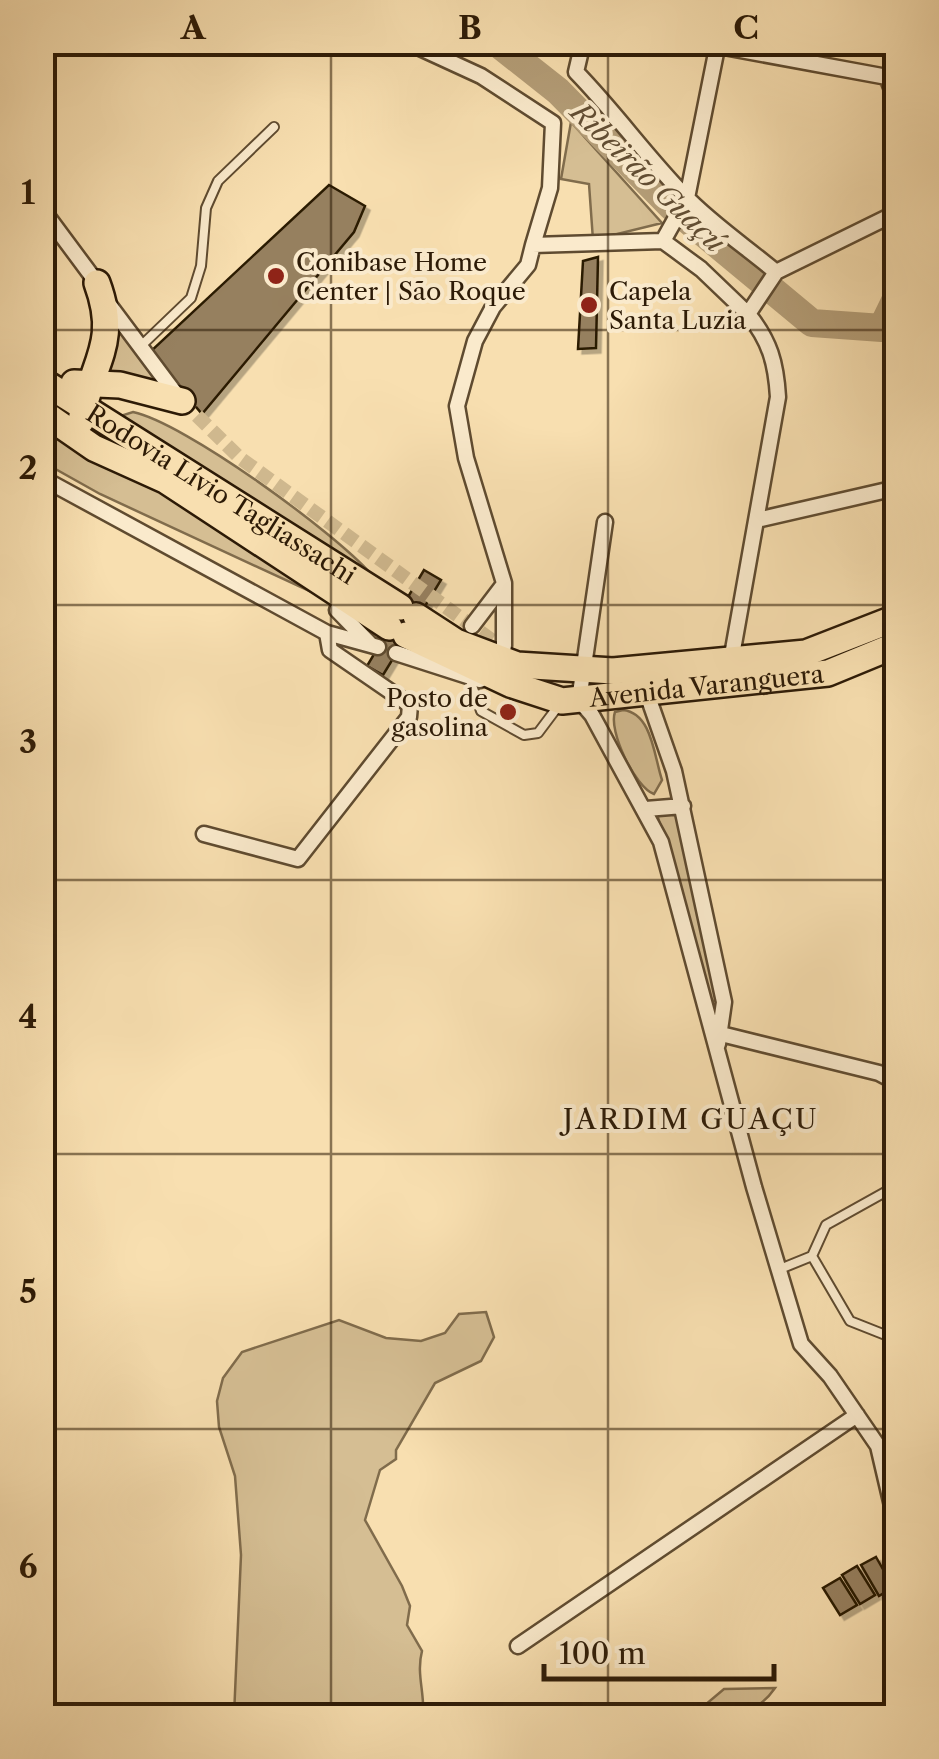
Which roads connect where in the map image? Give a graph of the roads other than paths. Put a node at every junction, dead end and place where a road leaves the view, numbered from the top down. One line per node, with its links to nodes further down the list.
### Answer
1 (407, 42): 12 (street)
2 (583, 42): 8 (street)
3 (697, 42): 4 (street)
4 (717, 48): 5 (street); 8 (street)
5 (892, 78): 6 (street)
6 (896, 100)
7 (274, 127): 16 (lane)
8 (684, 202): 11 (street); 13 (street)
9 (42, 209): 14 (street)
10 (896, 213): 13 (street)
11 (663, 241): 12 (street); 15 (street)
12 (532, 245): 26 (street)
13 (772, 277): 15 (street)
14 (97, 283): 16 (street); 18 (highway)
15 (748, 314): 24 (street)
16 (142, 345): 19 (street)
17 (42, 379): 18 (highway)
18 (85, 397): 19 (highway); 21 (highway); 30 (highway, Rodovia Lívio Tagliassachi)
19 (182, 401)
20 (42, 412): 21 (highway, Rodovia Lívio Tagliassachi)
21 (94, 448): 27 (highway, Rodovia Lívio Tagliassachi)
22 (42, 478): 31 (street)
23 (896, 488): 24 (street)
24 (757, 520): 34 (street)
25 (605, 522): 35 (street)
26 (504, 583): 29 (street); 33 (street)
27 (340, 602): 30 (highway, Rodovia Lívio Tagliassachi); 31 (street)
28 (896, 618): 34 (highway, Avenida Varanguera)
29 (472, 626)
30 (394, 633): 31 (street); 35 (highway, Avenida Varanguera); 36 (street); 38 (highway, Avenida Varanguera)
31 (327, 634): 42 (street)
32 (896, 644): 37 (highway, Avenida Varanguera)
33 (504, 646)
34 (731, 661): 37 (highway, Avenida Varanguera)
35 (583, 670): 37 (highway, Avenida Varanguera); 39 (street)
36 (469, 677): 38 (street); 39 (lane)
37 (645, 681): 39 (highway, Avenida Varanguera); 40 (street)
38 (510, 684): 39 (highway, Avenida Varanguera)
39 (570, 700): 41 (street)
40 (683, 806): 41 (street); 43 (street)
41 (646, 809): 43 (street)
42 (204, 834)
43 (716, 1032): 44 (street); 47 (street)
44 (896, 1082)
45 (896, 1186): 46 (lane)
46 (812, 1256): 47 (lane); 48 (lane)
47 (780, 1269): 49 (street)
48 (893, 1338)
49 (857, 1415): 50 (street); 51 (street)
50 (896, 1523)
51 (518, 1646)

